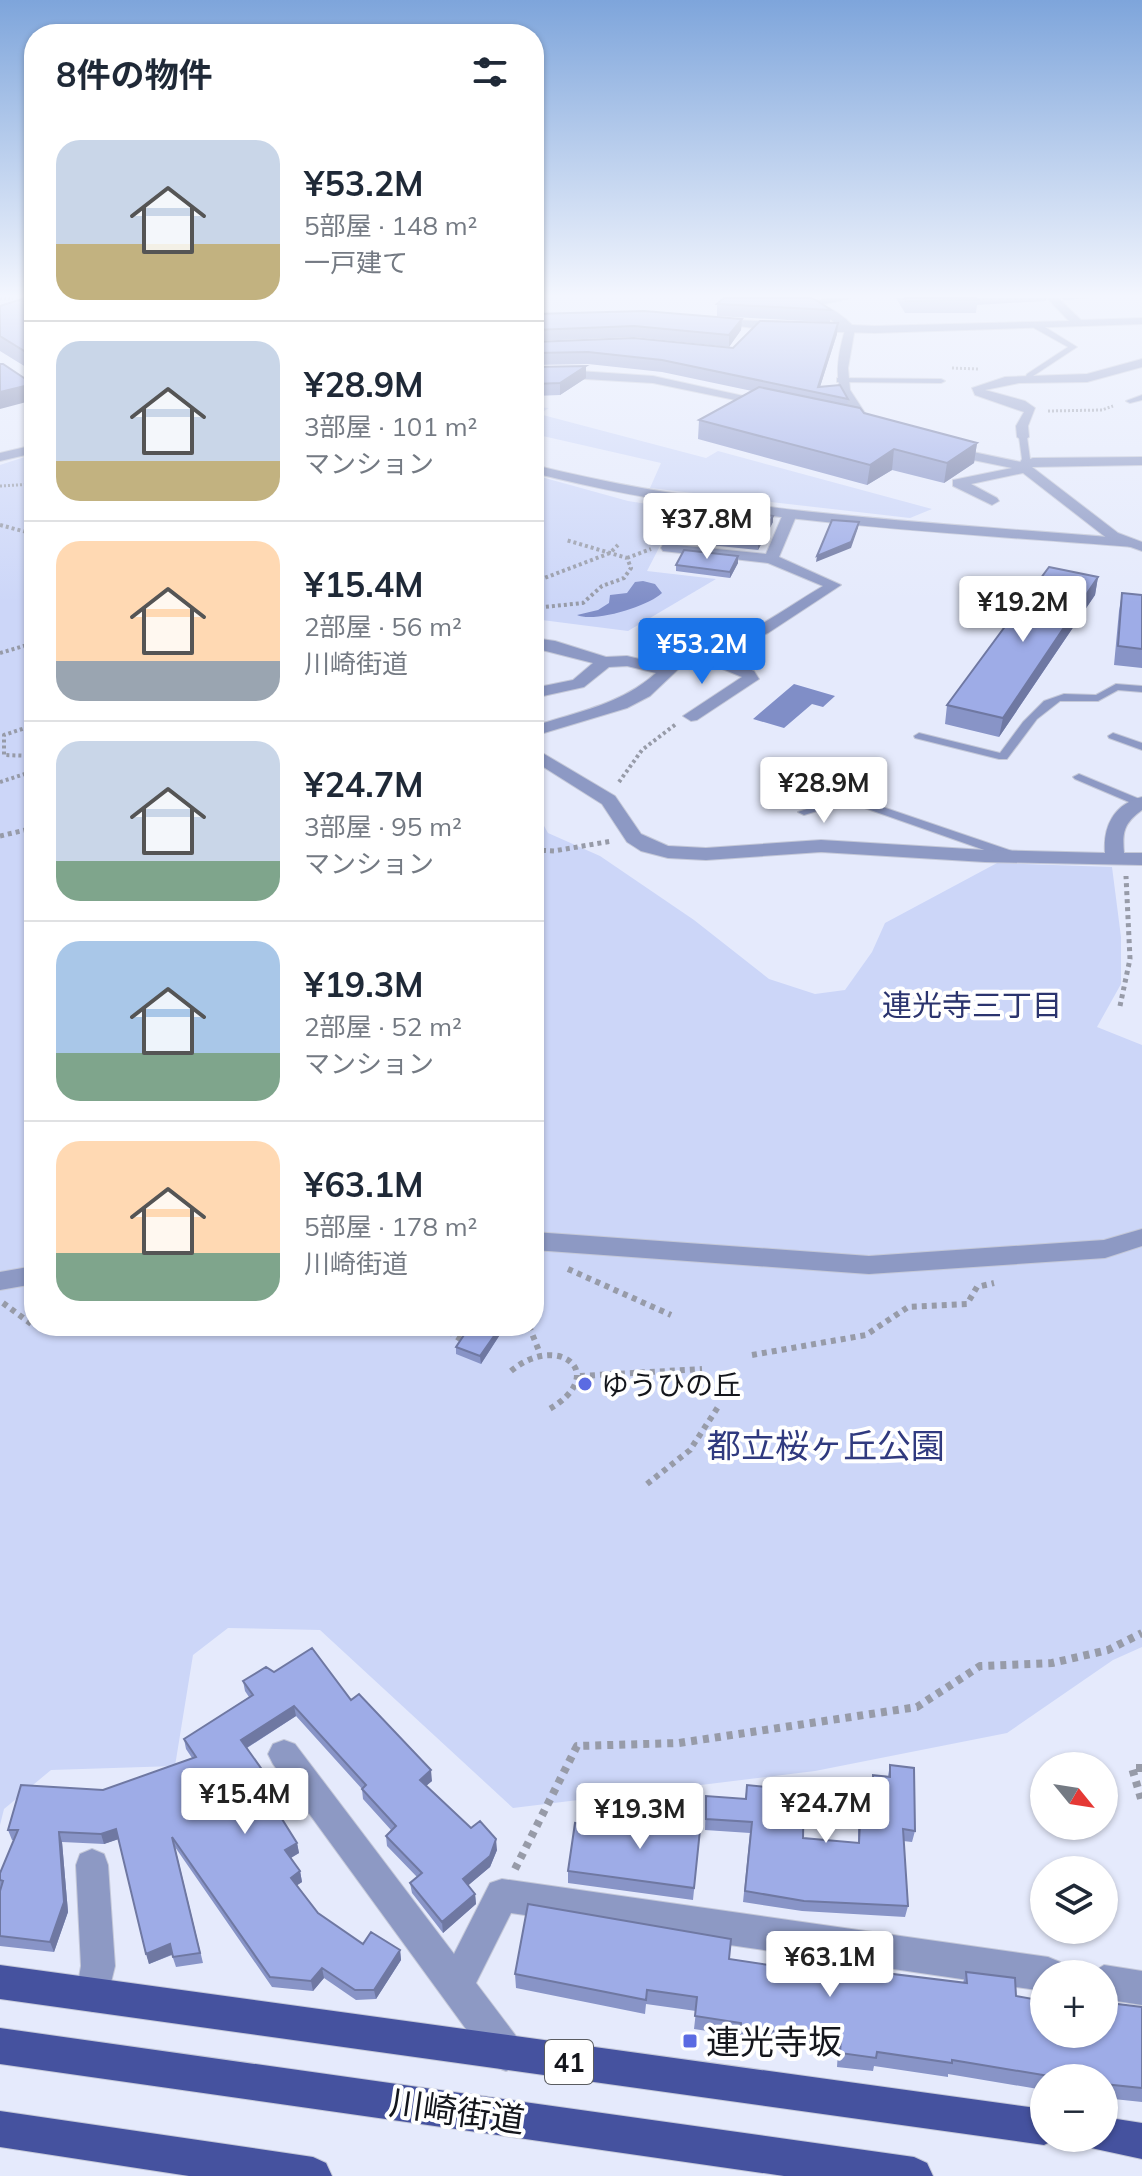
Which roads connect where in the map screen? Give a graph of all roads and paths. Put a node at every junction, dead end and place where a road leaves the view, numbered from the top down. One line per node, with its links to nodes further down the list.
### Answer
1 (753, 400): 6 (street)
2 (850, 400): 8 (street)
3 (998, 400): 7 (street)
4 (1134, 400): 5 (lane)
5 (1130, 401): 7 (path)
6 (788, 407)
7 (1031, 411): 9 (street)
8 (842, 418)
9 (1023, 437): 14 (lane)
10 (935, 448): 14 (street)
11 (24, 451): 12 (street)
12 (0, 457)
13 (1142, 461): 14 (street)
14 (1024, 468): 18 (street); 24 (street)
15 (544, 472): 19 (street)
16 (24, 485): 17 (path)
17 (0, 486)
18 (992, 501)
19 (692, 503): 20 (street); 27 (street)
20 (790, 514): 24 (street); 27 (street)
21 (0, 525): 22 (path)
22 (24, 531)
23 (566, 540): 26 (path)
24 (1139, 544)
25 (618, 545): 26 (path)
26 (610, 553): 28 (path); 29 (path)
27 (771, 559): 33 (street)
28 (544, 578)
29 (544, 607)
30 (544, 644): 34 (street)
31 (24, 645): 32 (path)
32 (0, 650)
33 (704, 656): 35 (street); 38 (street)
34 (605, 662): 35 (street); 37 (street)
35 (667, 671): 40 (street)
36 (1142, 689): 41 (lane)
37 (544, 691)
38 (691, 716): 49 (path)
39 (24, 728): 44 (path)
40 (544, 728)
41 (919, 736)
42 (1113, 736): 43 (lane)
43 (1142, 747)
44 (24, 756)
45 (544, 759): 49 (street)
46 (24, 774): 48 (path)
47 (1079, 777): 50 (lane)
48 (0, 782)
49 (609, 800): 54 (street)
50 (1141, 802): 57 (street)
51 (804, 812): 56 (lane)
52 (24, 830): 53 (path)
53 (0, 836)
54 (634, 838): 55 (path); 56 (street)
55 (544, 850)
56 (1014, 856): 57 (street)
57 (1128, 859): 58 (path)
58 (1120, 1006)
59 (1142, 1237): 60 (street)
60 (544, 1241)
61 (544, 1247): 66 (path)
62 (24, 1277): 63 (street)
63 (0, 1281)
64 (1005, 1282): 72 (path)
65 (0, 1301): 67 (path)
66 (671, 1315)
67 (24, 1319)
68 (456, 1336): 70 (path)
69 (533, 1336): 71 (path)
70 (462, 1340)
71 (539, 1351): 74 (path); 75 (path)
72 (752, 1355)
73 (702, 1369): 75 (path)
74 (511, 1371)
75 (580, 1376): 77 (path)
76 (720, 1404): 78 (path)
77 (546, 1411)
78 (647, 1484)
79 (1142, 1633): 84 (path)
80 (284, 1754): 88 (street)
81 (1142, 1768): 82 (path)
82 (1142, 1802)
83 (92, 1865): 90 (street)
84 (502, 1895): 85 (street); 88 (street)
85 (1030, 1971)
86 (0, 1982): 90 (main road, 41)
87 (1118, 1984): 89 (street)
88 (455, 1988): 92 (street)
89 (1142, 1988)
90 (93, 1995): 92 (main road, 41)
91 (0, 2046): 98 (main road, 川崎街道 / 41)
92 (506, 2053): 93 (main road, 41)
93 (1030, 2125)
94 (0, 2129): 97 (main road)
95 (1118, 2137): 96 (main road)
96 (1142, 2141)
97 (313, 2176)
98 (914, 2176)

